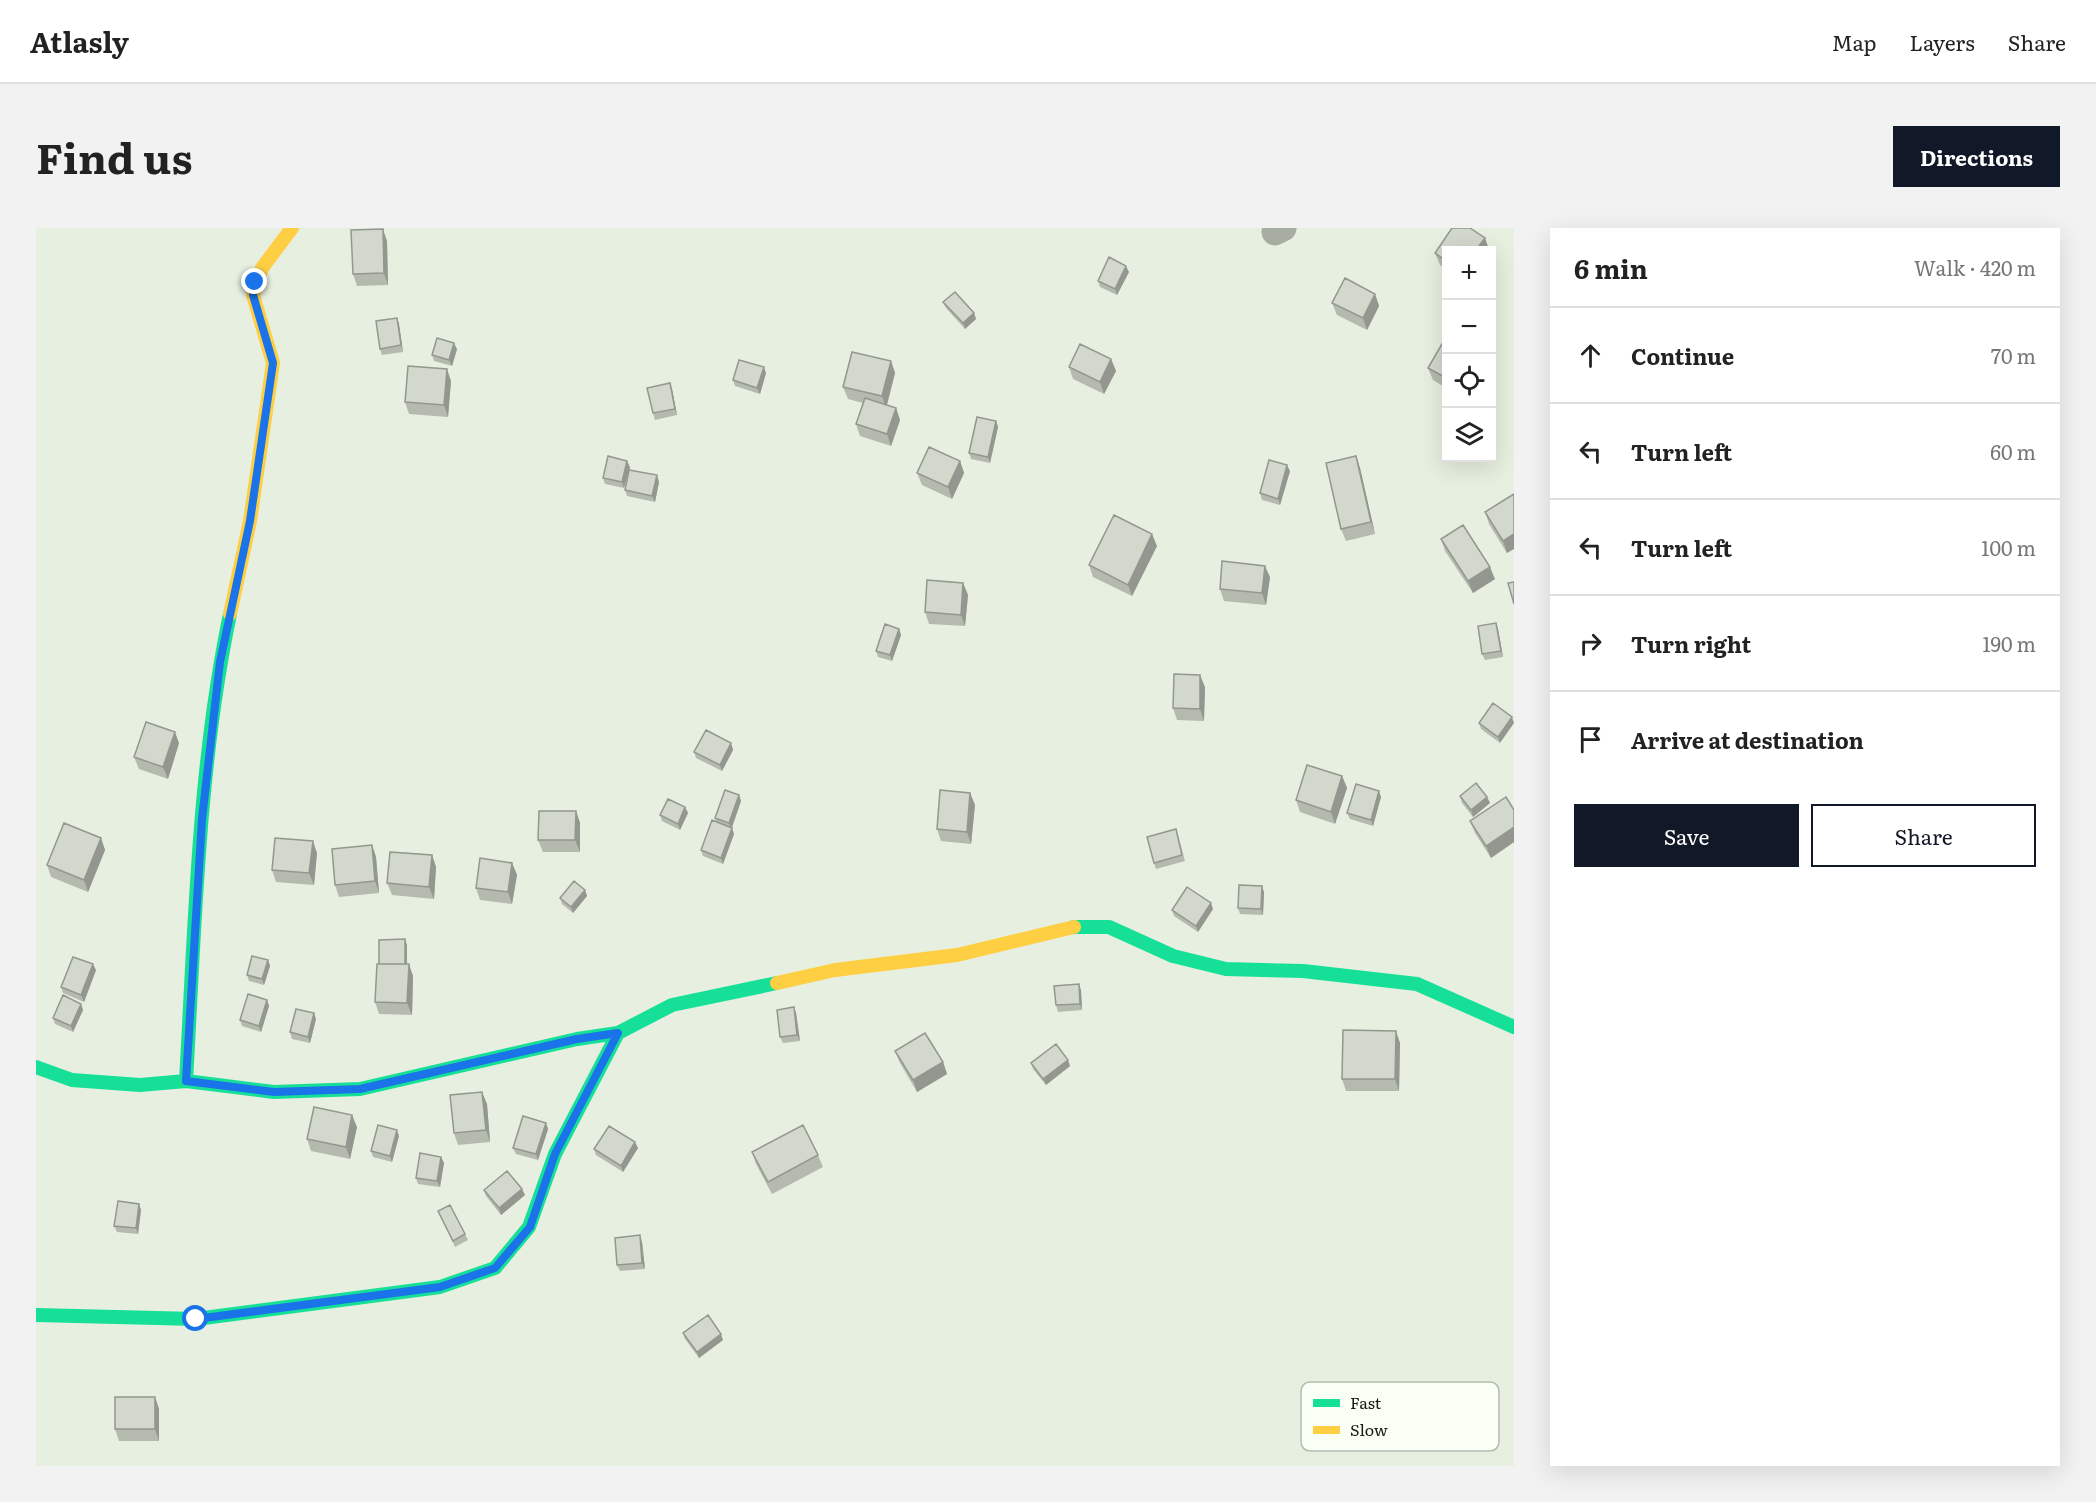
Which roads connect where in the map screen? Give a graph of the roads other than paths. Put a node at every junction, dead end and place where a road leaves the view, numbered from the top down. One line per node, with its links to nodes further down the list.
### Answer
1 (292, 228): 5 (street)
2 (1514, 1028): 3 (street)
3 (618, 1033): 5 (street); 6 (street)
4 (36, 1067): 5 (street)
5 (186, 1081)
6 (36, 1315)

